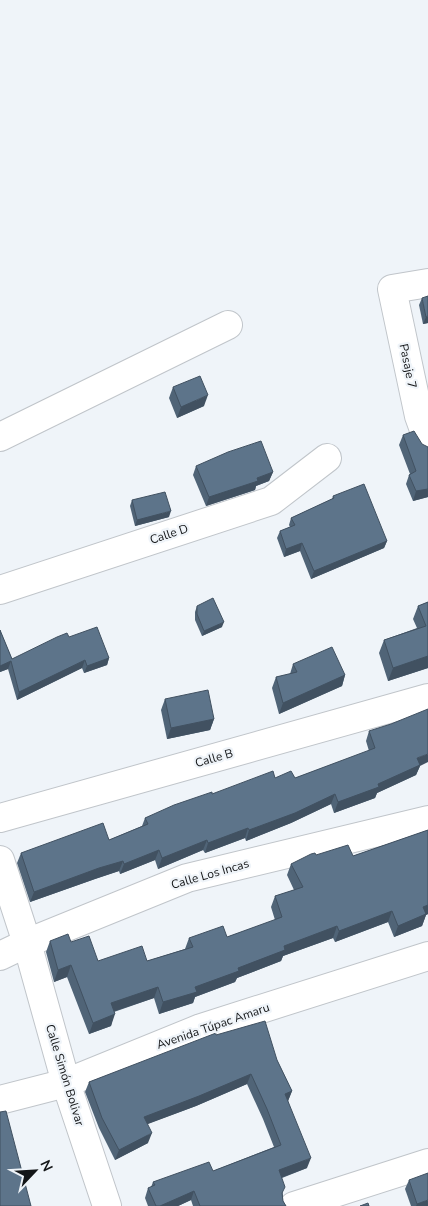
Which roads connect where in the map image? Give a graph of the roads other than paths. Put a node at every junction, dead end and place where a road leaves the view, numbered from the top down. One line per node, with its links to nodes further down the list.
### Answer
1 (428, 283): 4 (street, Pasaje 7)
2 (228, 325): 3 (street)
3 (0, 437)
4 (428, 441)
5 (327, 458): 6 (street, Calle D)
6 (0, 590)
7 (428, 698): 8 (street, Calle B)
8 (0, 818)
9 (428, 820): 11 (street, Calle Los Incas)
10 (0, 860): 11 (street, Calle Simón Bolivar)
11 (27, 943): 12 (street, Calle Los Incas); 14 (street, Calle Simón Bolivar)
12 (0, 956)
13 (428, 956): 14 (street, Avenida Túpac Amaru)
14 (66, 1083): 15 (street, Avenida Túpac Amaru); 17 (street, Calle Simón Bolivar)
15 (0, 1100)
16 (428, 1163): 18 (street)
17 (107, 1206)
18 (294, 1206)

